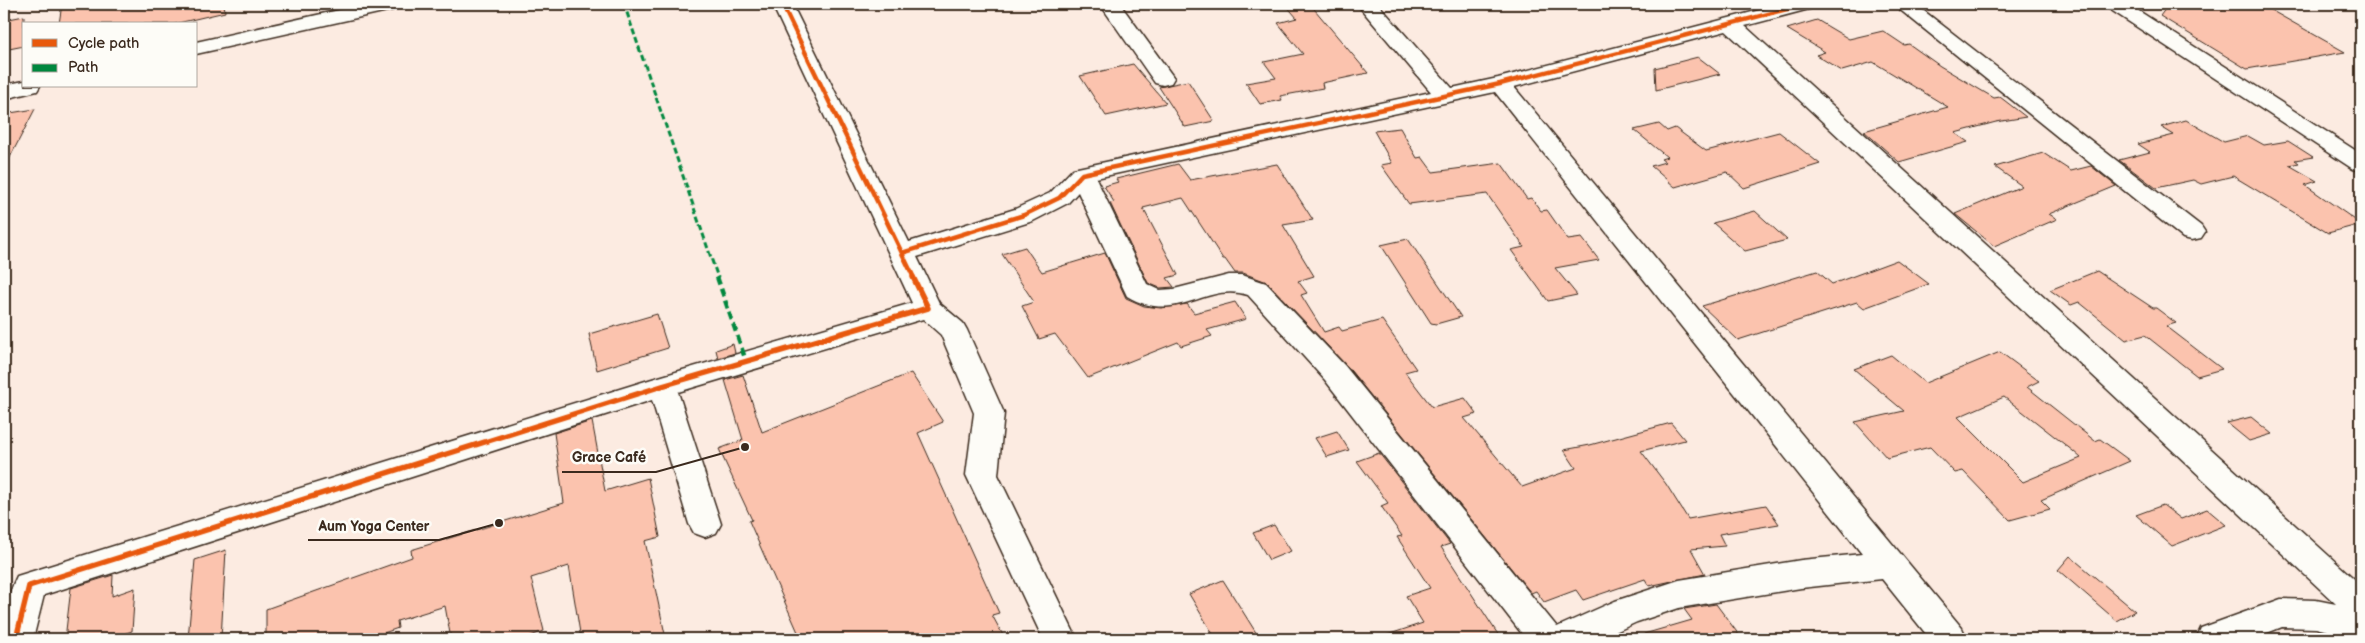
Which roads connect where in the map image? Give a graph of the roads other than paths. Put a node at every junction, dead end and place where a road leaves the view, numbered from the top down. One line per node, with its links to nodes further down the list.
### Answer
1 (392, 4): 9 (street)
2 (782, 4): 18 (street)
3 (1110, 4): 10 (street)
4 (1367, 4): 14 (street)
5 (1806, 4): 8 (street)
6 (1903, 4): 17 (street)
7 (2115, 4): 15 (street)
8 (1729, 24): 11 (street); 23 (street)
9 (198, 48)
10 (1163, 78)
11 (1500, 84): 14 (street); 22 (street)
12 (22, 88): 13 (street)
13 (4, 92)
14 (1445, 94): 16 (street)
15 (2361, 164)
16 (1082, 174): 18 (street); 27 (street)
17 (2192, 232)
18 (902, 253): 19 (street)
19 (928, 308): 20 (street); 26 (street)
20 (662, 386): 21 (street); 25 (street)
21 (705, 524)
22 (1889, 565): 28 (street); 29 (street)
23 (2361, 606)
24 (2361, 624): 30 (street)
25 (16, 639)
26 (1060, 639)
27 (1546, 639)
28 (1565, 639)
29 (1950, 639)
30 (2213, 639)

